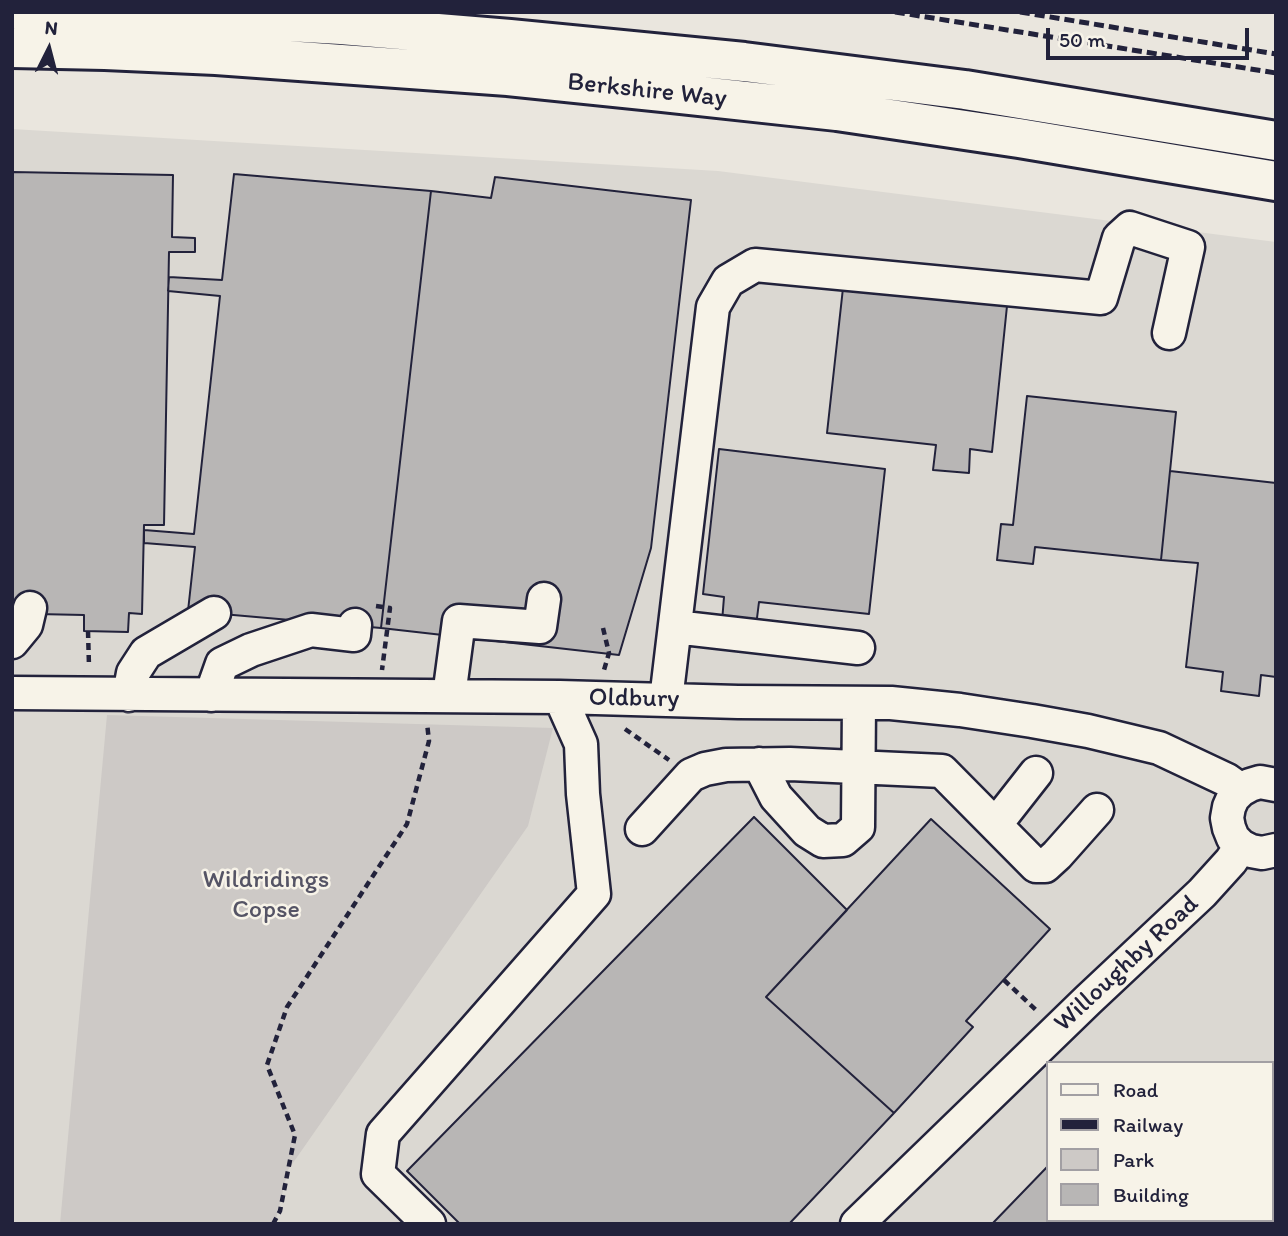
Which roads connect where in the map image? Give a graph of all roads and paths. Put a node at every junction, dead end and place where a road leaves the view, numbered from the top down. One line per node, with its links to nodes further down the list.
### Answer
1 (23, 12): 3 (highway, Berkshire Way)
2 (12, 48): 4 (highway, Berkshire Way)
3 (1276, 141)
4 (1276, 181)
5 (1168, 333): 10 (street)
6 (30, 608): 14 (street)
7 (542, 613): 22 (street)
8 (225, 615): 19 (street)
9 (355, 625): 21 (street)
10 (675, 627): 15 (street); 24 (street)
11 (387, 628): 17 (path)
12 (603, 628): 18 (path)
13 (88, 631): 16 (path)
14 (12, 642)
15 (858, 648)
16 (89, 667)
17 (382, 670)
18 (603, 675)
19 (131, 684): 20 (street, Oldbury); 21 (street, Oldbury)
20 (12, 693)
21 (211, 695): 22 (street, Oldbury)
22 (449, 696): 23 (street, Oldbury)
23 (560, 697): 24 (street, Oldbury); 42 (street)
24 (666, 700): 25 (street, Oldbury)
25 (859, 702): 29 (street); 33 (street, Oldbury)
26 (615, 722): 31 (path)
27 (429, 741): 41 (path)
28 (759, 764): 29 (street); 29 (street); 31 (street)
29 (859, 768): 35 (street)
30 (1036, 773): 35 (street)
31 (691, 775): 36 (street)
32 (1276, 785): 33 (street)
33 (1241, 790): 37 (street)
34 (1097, 810): 35 (street)
35 (996, 824)
36 (642, 829)
37 (1241, 846): 38 (street); 43 (street, Willoughby Road)
38 (1276, 850)
39 (1004, 980): 40 (path)
40 (1032, 1005)
41 (273, 1224)
42 (429, 1224)
43 (857, 1224)

